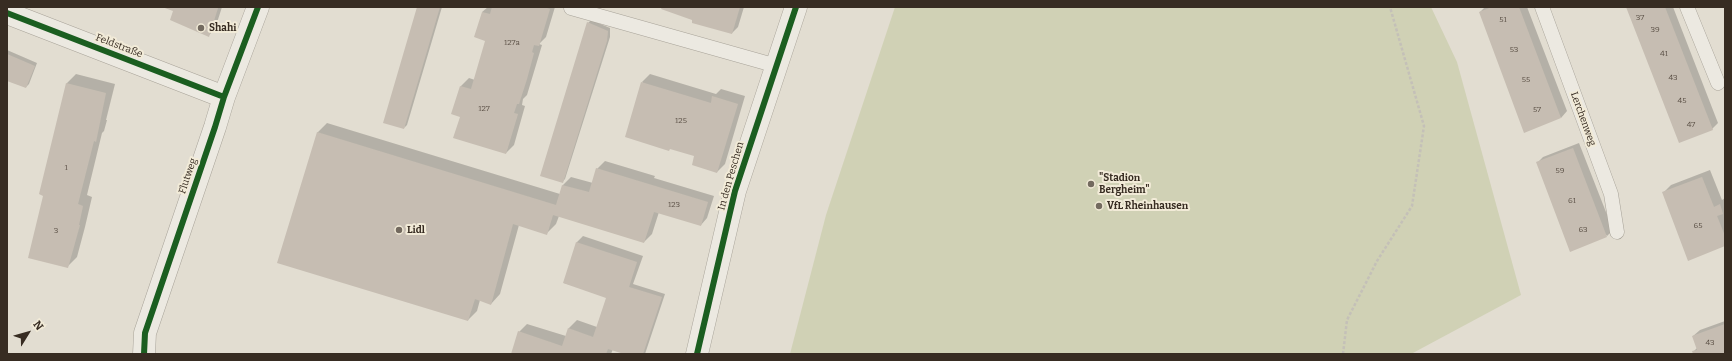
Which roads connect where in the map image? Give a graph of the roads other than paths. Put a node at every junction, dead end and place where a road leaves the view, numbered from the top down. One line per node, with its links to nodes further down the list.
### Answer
1 (258, 7): 9 (street, Flutweg)
2 (796, 7): 7 (street, In den Peschen)
3 (1542, 7): 10 (lane, Lerchenweg)
4 (1687, 7): 8 (lane)
5 (571, 8): 7 (lane)
6 (11, 11): 9 (street, Feldstraße)
7 (777, 66): 12 (street, In den Peschen)
8 (1718, 83)
9 (224, 97): 11 (street, Flutweg)
10 (1617, 232)
11 (144, 354)
12 (697, 354)

